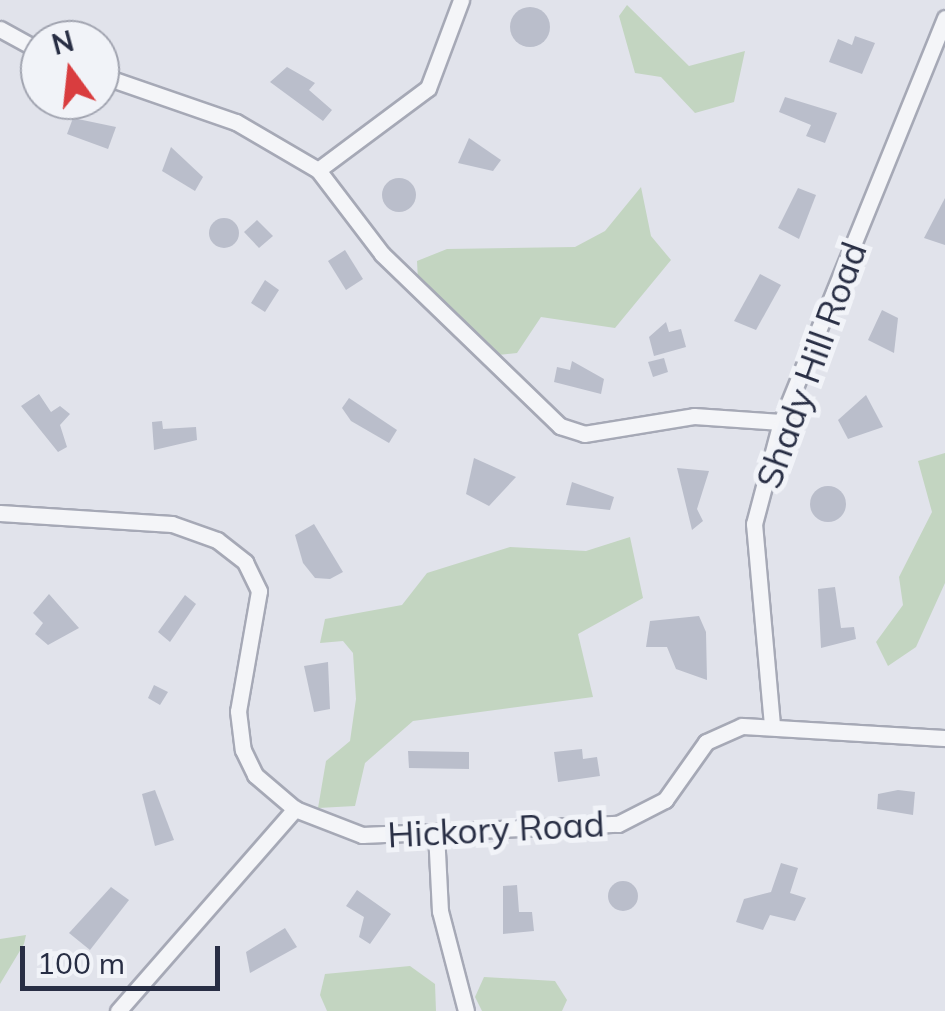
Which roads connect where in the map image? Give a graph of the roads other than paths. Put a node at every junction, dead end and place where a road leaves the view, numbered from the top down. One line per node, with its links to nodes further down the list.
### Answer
1 (460, 0): 4 (street)
2 (945, 18): 5 (street, Shady Hill Road)
3 (120, 82): 4 (street)
4 (318, 170): 5 (street)
5 (782, 422): 7 (street, Shady Hill Road)
6 (0, 513): 9 (street, Hickory Road)
7 (772, 725): 8 (street, Hickory Road); 10 (street, Hickory Road)
8 (945, 738)
9 (295, 809): 10 (street, Hickory Road); 11 (street)
10 (436, 832): 12 (street)
11 (118, 1011)
12 (466, 1011)

